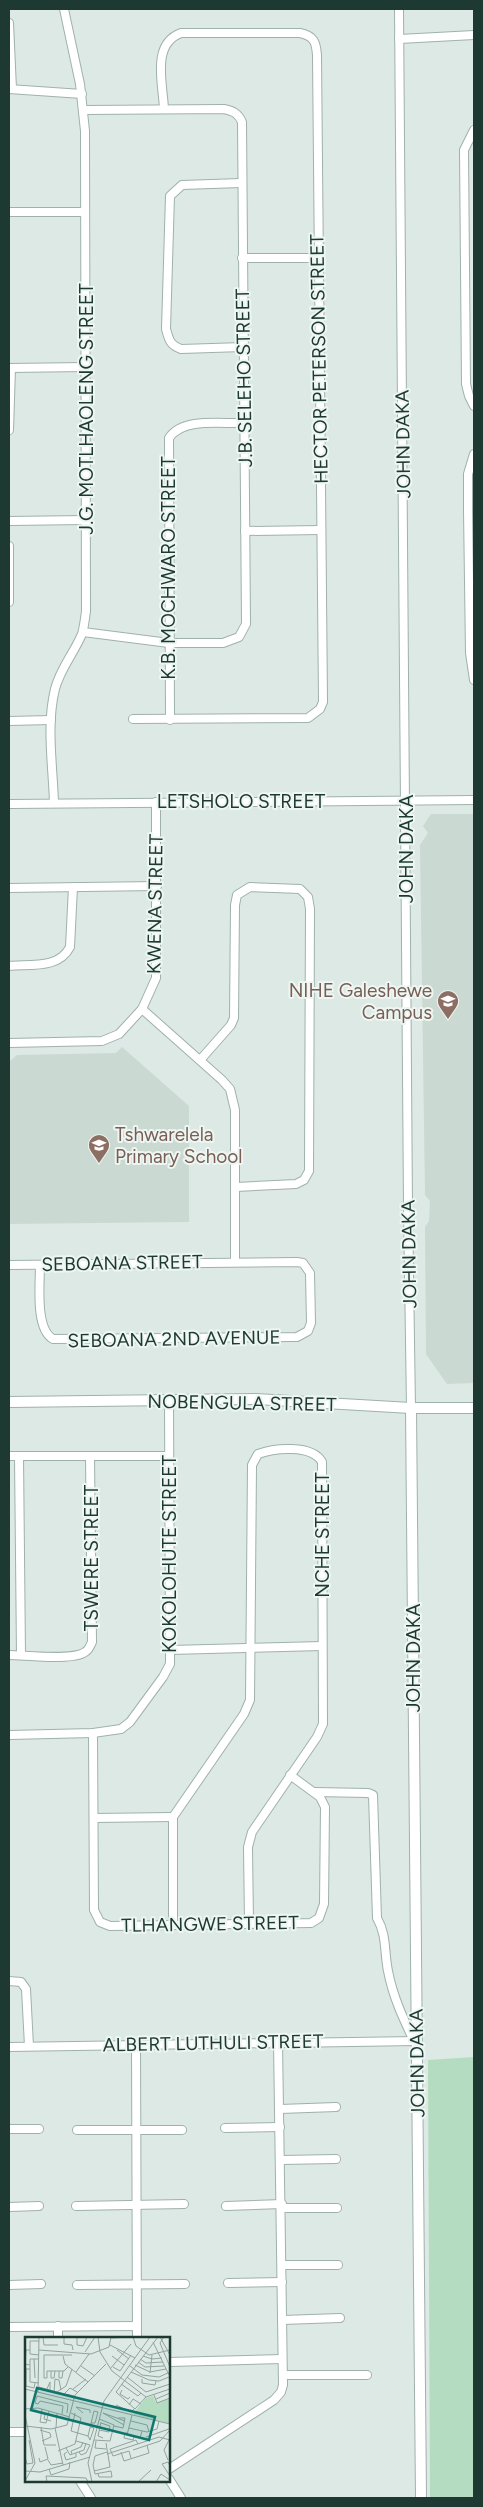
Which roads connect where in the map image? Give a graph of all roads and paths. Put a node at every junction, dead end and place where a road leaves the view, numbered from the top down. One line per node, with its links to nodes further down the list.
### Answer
1 (64, 9): 7 (street, J.G. MOTLHAOLENG STREET)
2 (399, 9): 5 (street, JOHN DAKA)
3 (9, 23): 6 (street)
4 (474, 35): 5 (street)
5 (399, 39): 42 (street, JOHN DAKA)
6 (10, 89): 7 (street)
7 (82, 94): 9 (street, J.G. MOTLHAOLENG STREET)
8 (164, 109): 9 (street, J.B. SELEHO STREET); 11 (street, J.B. SELEHO STREET); 17 (street, HECTOR PETERSON STREET)
9 (84, 110): 15 (street, J.G. MOTLHAOLENG STREET)
10 (474, 130): 12 (street)
11 (241, 183): 16 (street, J.B. SELEHO STREET); 20 (street)
12 (465, 201): 13 (street); 19 (street)
13 (474, 201)
14 (9, 212): 15 (street)
15 (86, 212): 22 (street, J.G. MOTLHAOLENG STREET)
16 (242, 258): 17 (street); 20 (street, J.B. SELEHO STREET)
17 (318, 258): 30 (street, HECTOR PETERSON STREET)
18 (474, 280): 19 (street)
19 (466, 281): 21 (street)
20 (243, 347): 25 (street, J.B. SELEHO STREET)
21 (470, 360): 24 (street)
22 (85, 367): 23 (street); 29 (street, J.G. MOTLHAOLENG STREET)
23 (10, 368): 26 (street)
24 (474, 406)
25 (244, 423): 31 (street, J.B. SELEHO STREET); 36 (street, K.B. MOCHWARO STREET)
26 (9, 430)
27 (474, 454): 33 (street)
28 (9, 520): 29 (street)
29 (86, 520): 35 (street, J.G. MOTLHAOLENG STREET)
30 (321, 530): 31 (street); 40 (street, HECTOR PETERSON STREET)
31 (245, 531): 36 (street, J.B. SELEHO STREET)
32 (9, 546): 34 (street)
33 (471, 554): 37 (street)
34 (9, 602)
35 (83, 632): 36 (street, J.B. SELEHO STREET); 39 (street, J.G. MOTLHAOLENG STREET)
36 (169, 643): 40 (street, K.B. MOCHWARO STREET)
37 (474, 680)
38 (134, 719): 40 (street, HECTOR PETERSON STREET)
39 (51, 720): 41 (street); 45 (street, J.G. MOTLHAOLENG STREET)
40 (170, 720)
41 (9, 721)
42 (406, 800): 43 (street, LETSHOLO STREET); 44 (street, LETSHOLO STREET); 61 (street, JOHN DAKA)
43 (474, 800)
44 (156, 802): 45 (street, LETSHOLO STREET); 47 (street, KWENA STREET)
45 (54, 803): 46 (street, LETSHOLO STREET)
46 (9, 804)
47 (156, 886): 48 (street); 51 (street, KWENA STREET)
48 (73, 887): 49 (street); 50 (street)
49 (9, 888)
50 (9, 966)
51 (142, 1009): 52 (street, KWENA STREET); 53 (street)
52 (9, 1043)
53 (201, 1059): 54 (street); 54 (street)
54 (236, 1187): 55 (street)
55 (235, 1262): 57 (street, SEBOANA STREET); 58 (street, SEBOANA STREET)
56 (9, 1265): 57 (street, SEBOANA STREET)
57 (40, 1265): 58 (street, SEBOANA 2ND AVENUE)
58 (308, 1268)
59 (169, 1400): 60 (street, NOBENGULA STREET); 61 (street, NOBENGULA STREET); 66 (street, KOKOLOHUTE STREET)
60 (9, 1402)
61 (412, 1408): 62 (street, NOBENGULA STREET); 81 (street, JOHN DAKA)
62 (474, 1408)
63 (9, 1456): 64 (street)
64 (19, 1456): 65 (street); 71 (street)
65 (90, 1456): 66 (street); 71 (street, TSWERE STREET)
66 (168, 1456): 69 (street, KOKOLOHUTE STREET)
67 (322, 1646): 68 (street); 68 (street, NCHE STREET); 74 (street, NCHE STREET)
68 (251, 1647): 69 (street); 76 (street, NCHE STREET)
69 (170, 1650): 73 (street, KOKOLOHUTE STREET)
70 (9, 1655): 71 (street, TSWERE STREET)
71 (21, 1655)
72 (9, 1734): 73 (street, KOKOLOHUTE STREET)
73 (93, 1734): 77 (street, TLHANGWE STREET)
74 (290, 1775): 75 (street, TLHANGWE STREET); 78 (street, NCHE STREET)
75 (314, 1792): 78 (street, TLHANGWE STREET); 81 (street)
76 (173, 1817): 77 (street); 79 (street)
77 (94, 1818): 79 (street, TLHANGWE STREET)
78 (249, 1924): 79 (street, TLHANGWE STREET)
79 (173, 1925)
80 (9, 1981): 84 (street)
81 (416, 2041): 82 (street, ALBERT LUTHULI STREET); 132 (street, JOHN DAKA)
82 (278, 2042): 83 (street, ALBERT LUTHULI STREET); 87 (street)
83 (136, 2044): 84 (street, ALBERT LUTHULI STREET); 93 (street)
84 (30, 2046): 85 (street, ALBERT LUTHULI STREET)
85 (9, 2047)
86 (336, 2107): 87 (street)
87 (280, 2109): 88 (street)
88 (280, 2127): 90 (street); 96 (street)
89 (9, 2128): 91 (street)
90 (225, 2128)
91 (39, 2129)
92 (78, 2130): 93 (street)
93 (137, 2130): 94 (street); 98 (street)
94 (182, 2130)
95 (336, 2159): 96 (street)
96 (281, 2160): 103 (street)
97 (184, 2204): 98 (street)
98 (137, 2205): 101 (street); 110 (street)
99 (9, 2206): 100 (street)
100 (39, 2206)
101 (76, 2206)
102 (226, 2206): 103 (street)
103 (282, 2206): 104 (street); 105 (street)
104 (337, 2208)
105 (282, 2265): 106 (street); 107 (street)
106 (338, 2265)
107 (282, 2282): 108 (street); 115 (street)
108 (228, 2283)
109 (41, 2284): 112 (street)
110 (137, 2284): 111 (street); 113 (street); 117 (street)
111 (185, 2284)
112 (9, 2285)
113 (77, 2285)
114 (340, 2318): 115 (street)
115 (282, 2320): 121 (street)
116 (58, 2326): 117 (street); 118 (street); 119 (street)
117 (137, 2326): 120 (street)
118 (9, 2327)
119 (58, 2337)
120 (138, 2337)
121 (282, 2360): 122 (street); 124 (street)
122 (170, 2362)
123 (367, 2374): 124 (street)
124 (283, 2376): 127 (street)
125 (9, 2432): 126 (street)
126 (25, 2432)
127 (170, 2468)
128 (170, 2480): 131 (street)
129 (81, 2482): 130 (street)
130 (91, 2498)
131 (182, 2498)
132 (421, 2498)

